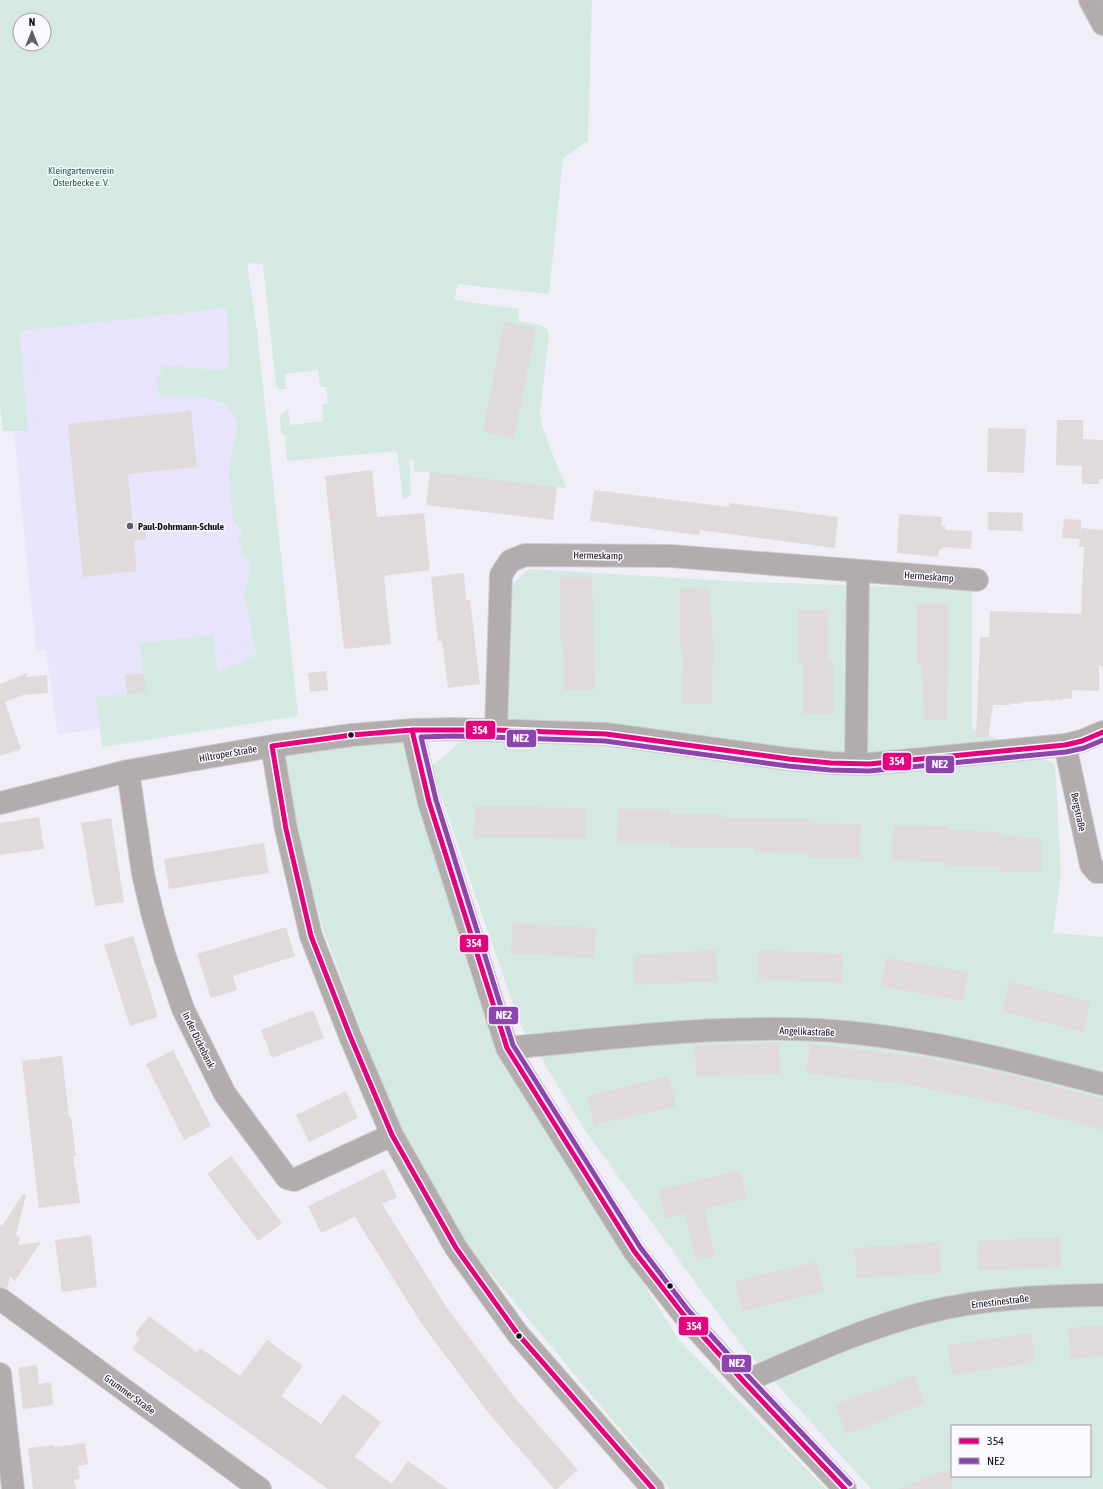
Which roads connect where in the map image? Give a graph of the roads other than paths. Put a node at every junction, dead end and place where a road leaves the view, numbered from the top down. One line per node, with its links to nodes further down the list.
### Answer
1 (1090, 0): 2 (street)
2 (1103, 24)
3 (858, 572): 4 (street, Hermeskamp); 6 (street, Hermeskamp); 10 (street)
4 (977, 580)
5 (412, 730): 6 (street, Hiltroper Straße); 9 (street, Hiltroper Straße); 14 (street)
6 (496, 730): 10 (street, Hiltroper Straße)
7 (1103, 732): 8 (street, Hiltroper Straße)
8 (1065, 744): 10 (street, Hiltroper Straße); 13 (street, Bergstraße)
9 (272, 746): 11 (street, Hiltroper Straße); 16 (street)
10 (856, 764)
11 (128, 771): 12 (street, Hiltroper Straße); 16 (street, In der Dickebank)
12 (0, 803)
13 (1103, 872)
14 (507, 1048): 15 (street, Angelikastraße); 20 (street)
15 (1103, 1084)
16 (392, 1135): 23 (street)
17 (1103, 1295): 20 (street, Ernestinestraße)
18 (1, 1303): 22 (street, Grummer Straße)
19 (0, 1374): 21 (street)
20 (744, 1382): 24 (street)
21 (13, 1489)
22 (260, 1489)
23 (653, 1489)
24 (845, 1489)

